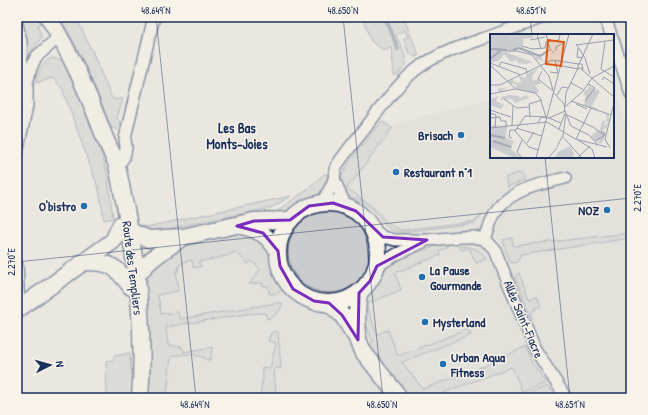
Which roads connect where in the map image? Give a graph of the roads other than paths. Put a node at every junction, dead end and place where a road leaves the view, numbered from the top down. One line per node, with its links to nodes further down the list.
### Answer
1 (48, 17): 8 (street, Route des Templiers)
2 (154, 17): 13 (street)
3 (544, 17): 6 (street)
4 (605, 17): 7 (street)
5 (17, 24): 11 (street)
6 (497, 34)
7 (611, 34)
8 (60, 36): 11 (street); 14 (street, Route des Templiers)
9 (490, 36): 18 (street)
10 (614, 43): 12 (street)
11 (27, 83): 15 (street)
12 (631, 94)
13 (125, 139): 14 (street); 16 (street)
14 (106, 140): 16 (street, Route des Templiers); 23 (street, Route des Templiers)
15 (17, 153)
16 (117, 167): 23 (street, Route des Templiers)
17 (566, 178): 27 (street)
18 (334, 179): 19 (street); 20 (street)
19 (321, 203): 20 (street); 21 (street)
20 (345, 205): 24 (street)
21 (290, 220): 22 (street); 28 (street)
22 (237, 226): 25 (street); 28 (street)
23 (126, 227): 25 (street); 29 (street); 32 (street, Route des Templiers)
24 (373, 230): 26 (street); 31 (street)
25 (183, 237): 32 (street)
26 (427, 240): 27 (street); 31 (street)
27 (485, 240): 39 (street, Allée Saint-Fiacre)
28 (278, 251): 34 (street)
29 (85, 262): 32 (street); 35 (street)
30 (17, 265): 35 (street)
31 (377, 266): 33 (street)
32 (134, 282): 37 (street, Route des Templiers)
33 (359, 293): 34 (street); 36 (street)
34 (329, 303): 36 (street)
35 (18, 309)
36 (358, 340): 38 (street)
37 (140, 398)
38 (400, 398)
39 (566, 398)

